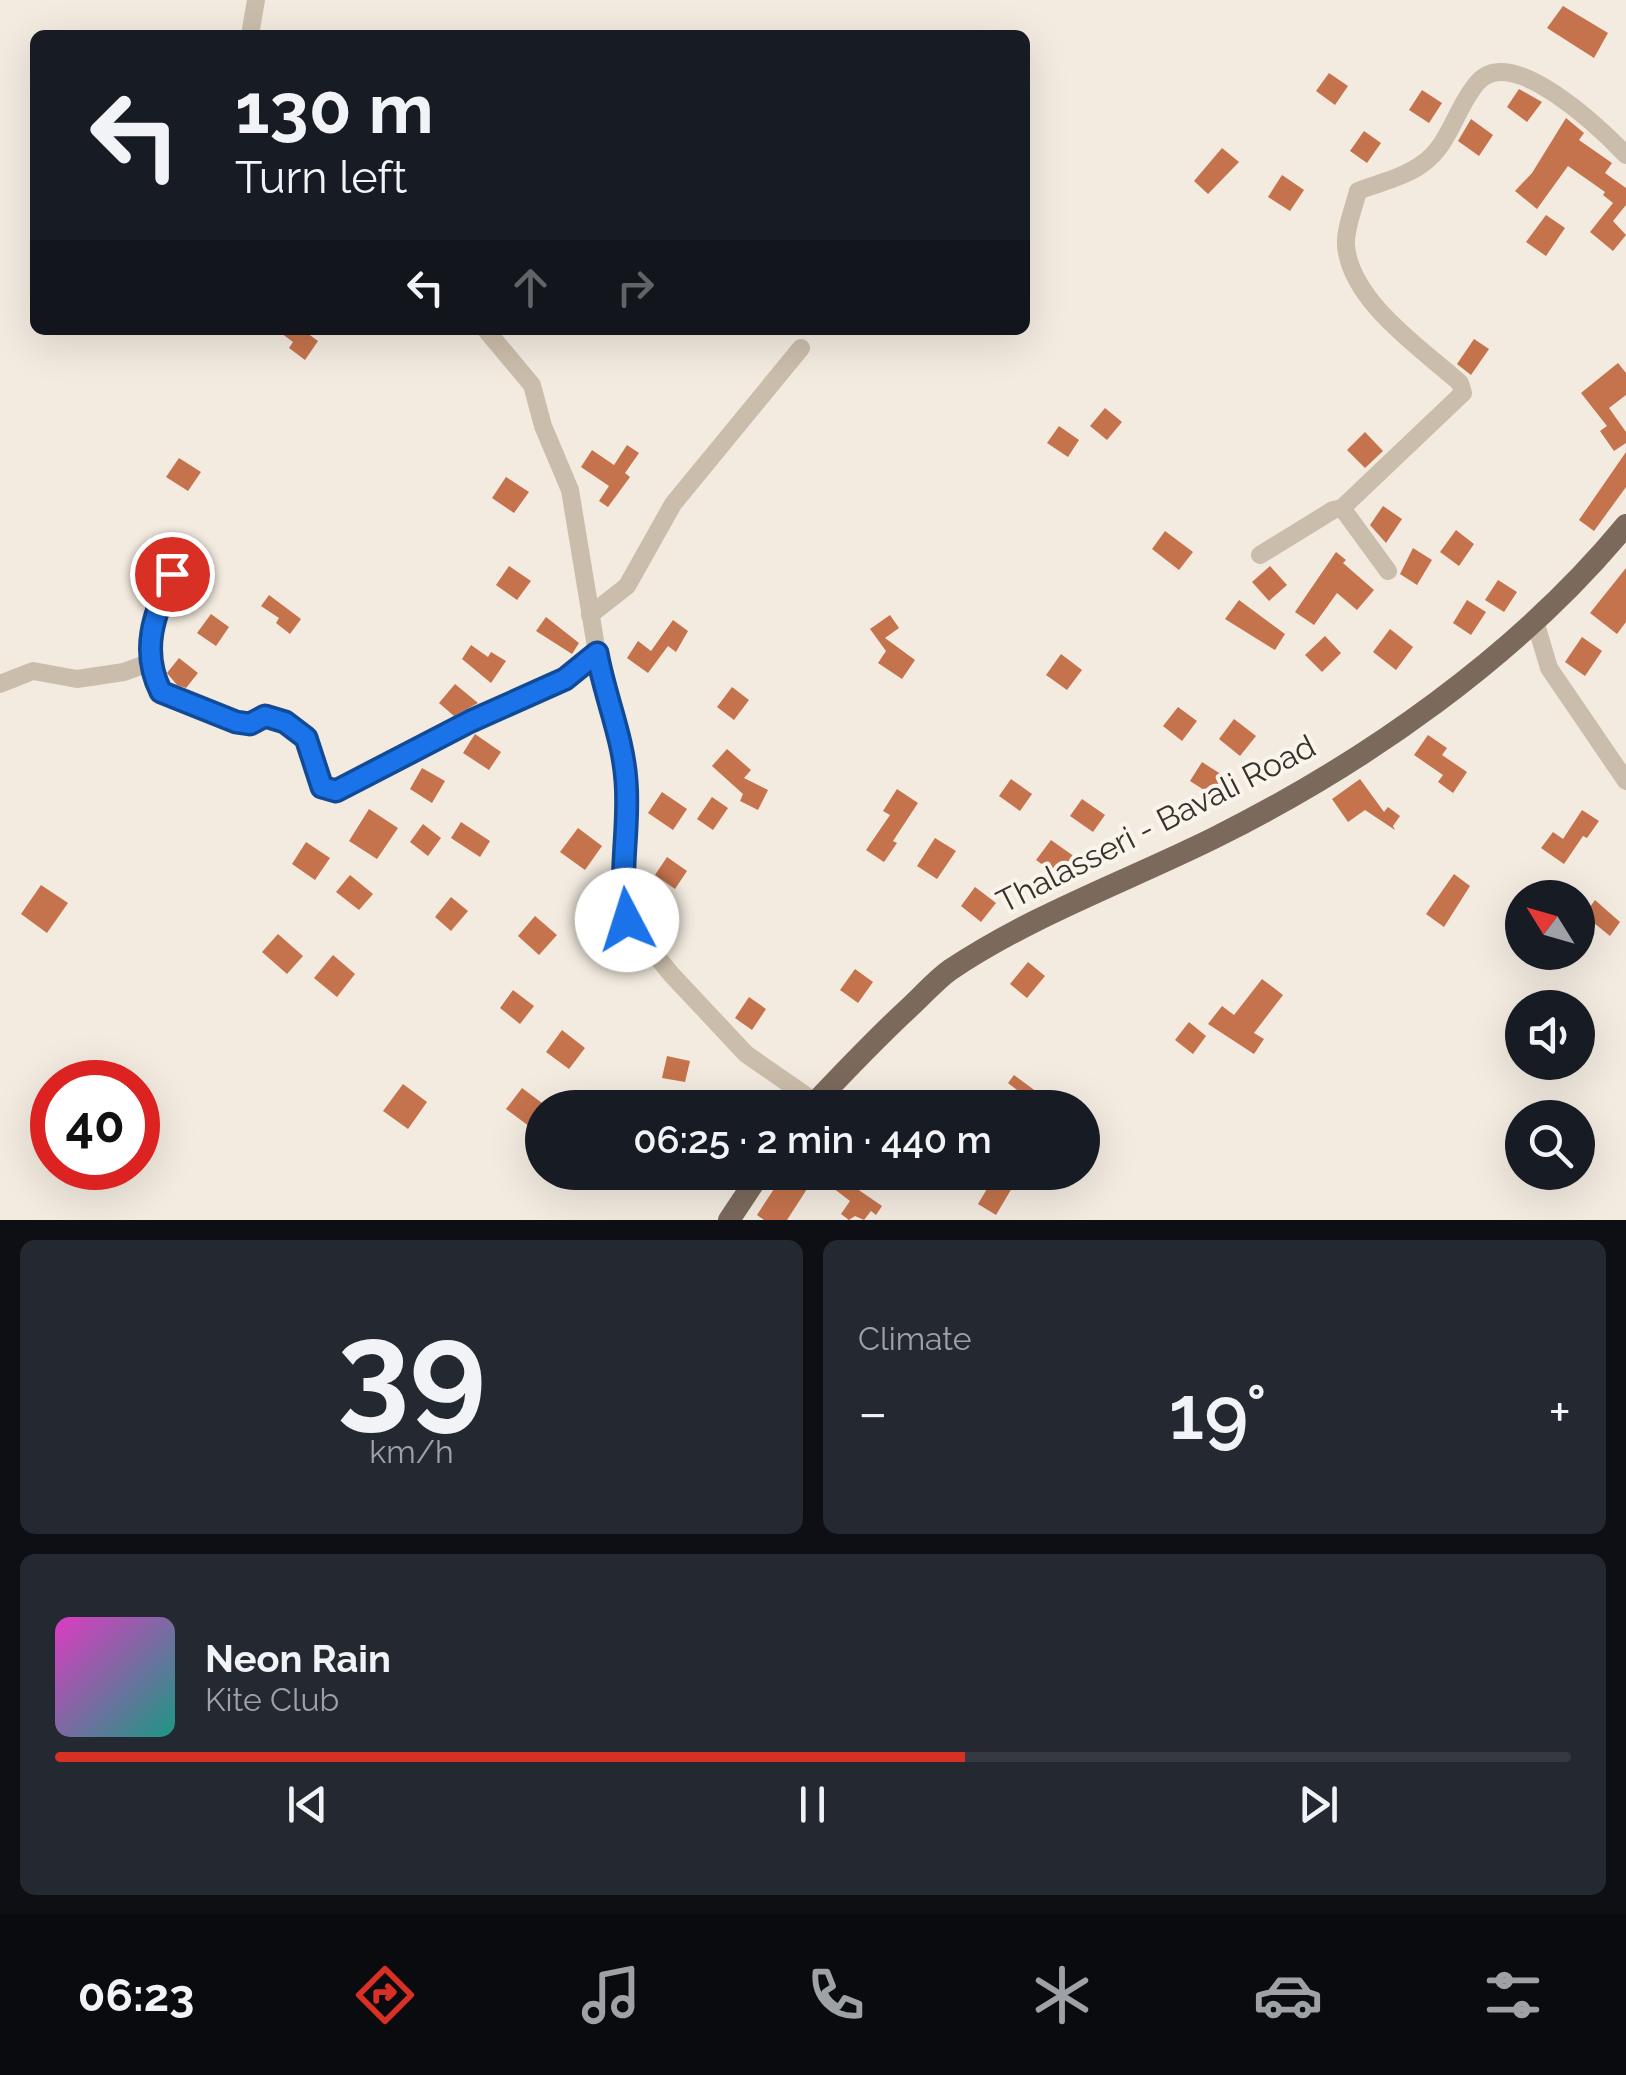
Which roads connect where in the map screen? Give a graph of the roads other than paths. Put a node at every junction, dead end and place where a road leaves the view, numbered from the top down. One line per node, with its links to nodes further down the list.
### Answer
1 (256, 0): 2 (street)
2 (251, 30)
3 (1626, 154): 6 (street)
4 (490, 335): 11 (street)
5 (802, 348): 11 (street)
6 (1342, 508): 8 (street); 9 (street)
7 (1626, 525): 12 (main road, Thalasseri - Bavali Road)
8 (1260, 554)
9 (1388, 570)
10 (172, 574): 14 (street)
11 (590, 615): 13 (street)
12 (1536, 621): 16 (street); 18 (main road, Thalasseri - Bavali Road)
13 (597, 653): 14 (street); 17 (street)
14 (150, 662): 15 (street)
15 (0, 684)
16 (1626, 781)
17 (793, 1090)
18 (827, 1090)
19 (748, 1190): 20 (main road)
20 (729, 1220)

